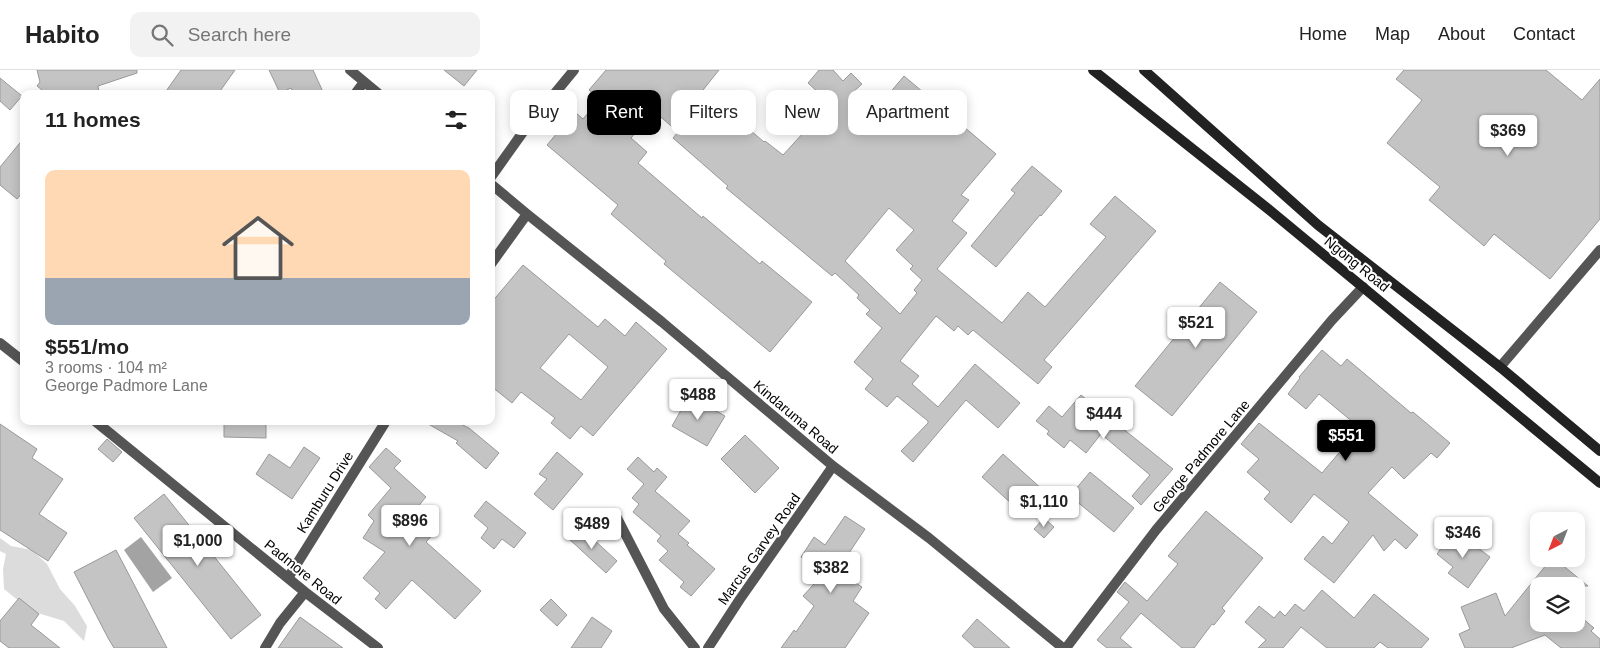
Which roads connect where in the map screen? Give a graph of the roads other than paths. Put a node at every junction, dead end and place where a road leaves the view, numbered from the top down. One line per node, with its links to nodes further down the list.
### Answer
1 (350, 70): 5 (street)
2 (574, 70): 8 (street)
3 (1093, 70): 13 (main road, Ngong Road)
4 (1144, 70): 16 (main road, Ngong Road)
5 (364, 82): 6 (street); 7 (street)
6 (358, 90)
7 (374, 90)
8 (495, 171)
9 (495, 187): 10 (street, Kindaruma Road)
10 (527, 214): 12 (street); 20 (street, Kindaruma Road)
11 (1600, 250): 16 (street)
12 (495, 258)
13 (1363, 287): 21 (main road, Ngong Road); 29 (street, George Padmore Lane)
14 (0, 343): 15 (street)
15 (20, 359)
16 (1500, 367): 19 (main road, Ngong Road)
17 (100, 425): 23 (street, Padmore Road)
18 (384, 425): 23 (street, Kamburu Drive)
19 (1600, 452)
20 (833, 466): 28 (street, Marcus Garvey Road); 29 (street, Kindaruma Road)
21 (1600, 483)
22 (615, 514): 27 (street)
23 (288, 578): 24 (street, Padmore Road)
24 (305, 592): 25 (street); 26 (street, Padmore Road)
25 (265, 648)
26 (378, 648)
27 (695, 648)
28 (708, 648)
29 (1064, 648)

